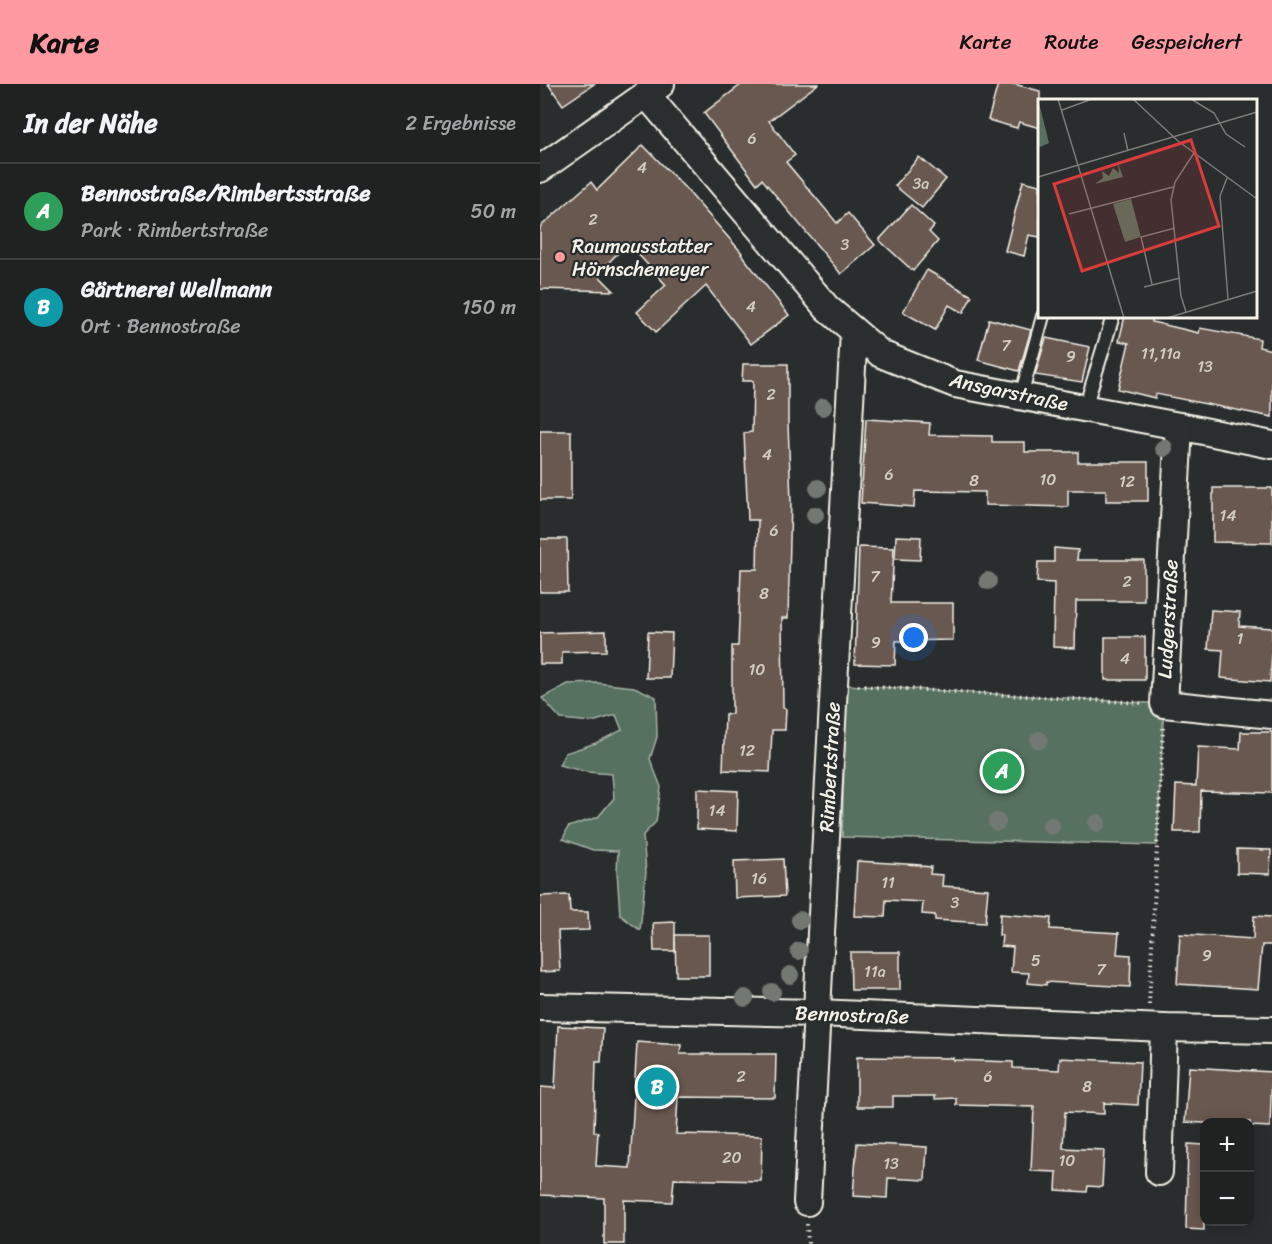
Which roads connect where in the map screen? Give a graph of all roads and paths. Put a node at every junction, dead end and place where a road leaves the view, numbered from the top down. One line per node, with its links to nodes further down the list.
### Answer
1 (653, 89): 2 (street); 5 (street, Ansgarstraße)
2 (540, 169)
3 (1042, 318): 6 (lane)
4 (1112, 318): 7 (lane)
5 (854, 332): 6 (street, Ansgarstraße); 10 (street, Rimbertstraße)
6 (1021, 396): 7 (street, Ansgarstraße)
7 (1085, 408): 8 (street, Ansgarstraße)
8 (1179, 426): 9 (street, Ansgarstraße); 11 (street, Ludgerstraße)
9 (1272, 445)
10 (834, 684): 11 (path); 14 (street, Rimbertstraße)
11 (1164, 704): 12 (street, Ludgerstraße); 15 (path)
12 (1272, 715)
13 (540, 1007): 14 (street, Bennostraße)
14 (817, 1013): 15 (street, Bennostraße); 18 (street, Rimbertstraße)
15 (1156, 1027): 16 (street, Bennostraße); 17 (street)
16 (1272, 1030)
17 (1159, 1172)
18 (807, 1202)

